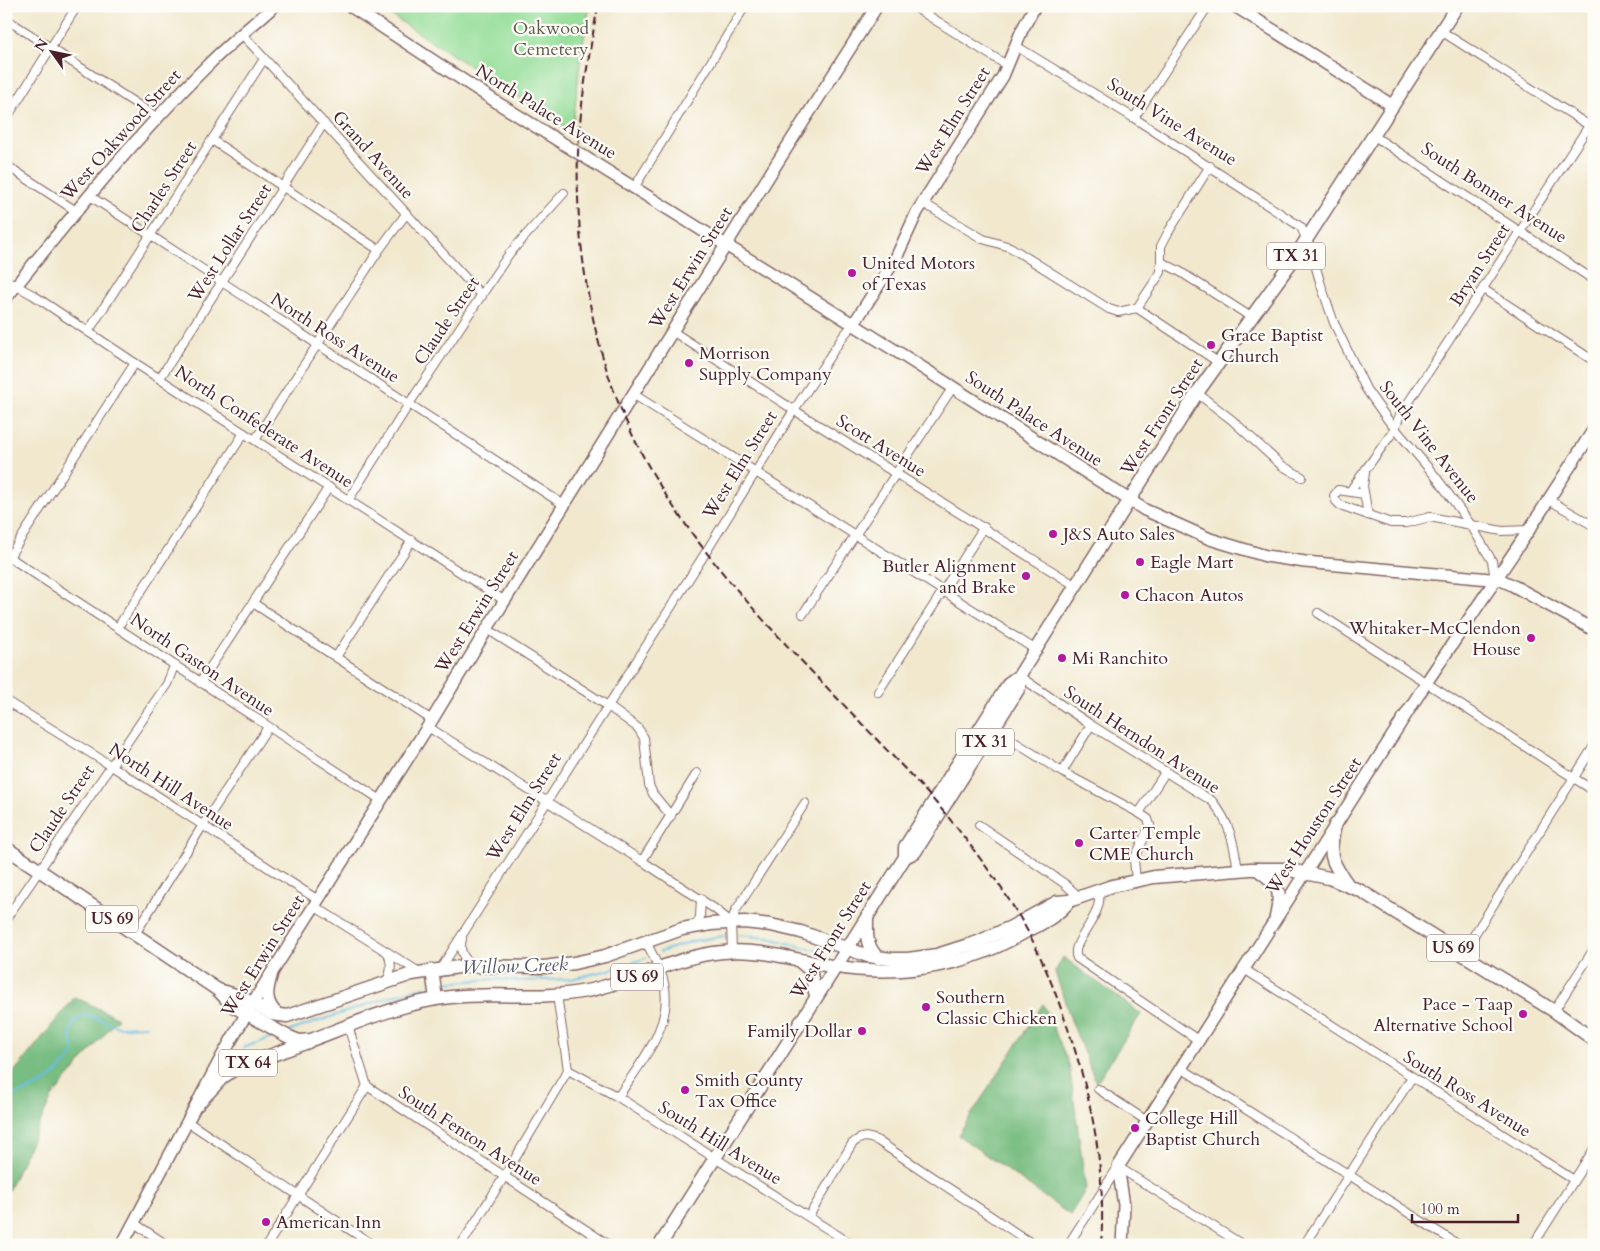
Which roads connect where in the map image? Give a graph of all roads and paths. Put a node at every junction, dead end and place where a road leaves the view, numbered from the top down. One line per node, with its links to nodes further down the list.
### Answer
1 (77, 6): 15 (street)
2 (274, 6): 13 (main road, West Oakwood Street)
3 (350, 6): 29 (main road, North Palace Avenue)
4 (745, 6): 29 (street)
5 (877, 6): 38 (main road, West Erwin Street)
6 (913, 6): 17 (street)
7 (1035, 6): 14 (main road, West Elm Street)
8 (1208, 6): 20 (street)
9 (1235, 6): 18 (main road)
10 (1457, 6): 12 (main road, West Front Street / TX 31)
11 (6, 19): 15 (street)
12 (1441, 31): 18 (main road, West Front Street / TX 31); 23 (street)
13 (242, 34): 16 (street, Grand Avenue); 19 (main road, West Oakwood Street)
14 (1016, 46): 17 (main road, West Elm Street); 20 (street, South Vine Avenue)
15 (51, 48): 19 (street); 21 (street)
16 (264, 59): 22 (street, Grand Avenue); 25 (street, Charles Street)
17 (1008, 66): 32 (main road, West Elm Street)
18 (1393, 106): 24 (main road, West Front Street / TX 31)
19 (158, 118): 31 (main road, West Oakwood Street)
20 (1134, 118): 27 (street, South Vine Avenue)
21 (6, 119)
22 (324, 123): 28 (street, West Lollar Street); 34 (street, Grand Avenue)
23 (1592, 124): 35 (street, Bryan Street)
24 (1374, 136): 35 (street, South Bonner Avenue); 37 (main road, West Front Street / TX 31)
25 (212, 140): 28 (street); 36 (street, Charles Street)
26 (6, 165): 33 (street)
27 (1210, 166): 37 (street, South Vine Avenue); 40 (street)
28 (284, 188): 39 (street); 42 (street, West Lollar Street)
29 (634, 188): 38 (main road, North Palace Avenue)
30 (564, 193): 45 (street, Claude Street)
31 (90, 196): 33 (main road, West Oakwood Street); 36 (street, North Ross Avenue)
32 (923, 203): 47 (street); 49 (main road, West Elm Street)
33 (76, 211): 43 (main road, West Oakwood Street)
34 (406, 214): 39 (street); 45 (street, Grand Avenue)
35 (1520, 231): 41 (street, South Bonner Avenue); 44 (street, Bryan Street)
36 (150, 235): 42 (street, North Ross Avenue); 51 (street, Charles Street)
37 (1307, 238): 48 (main road, West Front Street / TX 31); 62 (street, South Vine Avenue)
38 (726, 245): 49 (main road, South Palace Avenue); 50 (main road, West Erwin Street)
39 (379, 250): 52 (street)
40 (1161, 262): 47 (street); 48 (street)
41 (1594, 280)
42 (223, 282): 52 (street, North Ross Avenue); 56 (street, West Lollar Street)
43 (11, 283): 46 (main road, West Oakwood Street); 51 (street, North Confederate Avenue)
44 (1483, 289): 53 (street); 62 (street, Bryan Street)
45 (482, 296): 60 (street, Claude Street)
46 (6, 298)
47 (1137, 308): 55 (street)
48 (1251, 318): 55 (main road, West Front Street / TX 31)
49 (853, 325): 57 (main road, South Palace Avenue); 61 (street, West Elm Street)
50 (672, 331): 59 (main road, West Erwin Street); 61 (street, Scott Avenue)
51 (88, 332): 54 (street, North Confederate Avenue)
52 (316, 345): 60 (street, North Ross Avenue); 65 (street)
53 (1594, 361)
54 (135, 362): 56 (street, North Confederate Avenue); 84 (street)
55 (1218, 362): 58 (main road, West Front Street / TX 31)
56 (160, 378): 64 (street, North Confederate Avenue)
57 (953, 387): 68 (street); 75 (main road, South Palace Avenue)
58 (1197, 393): 69 (street); 75 (main road, West Front Street / TX 31)
59 (633, 394): 67 (street); 76 (main road, West Erwin Street)
60 (409, 404): 73 (street, Claude Street); 76 (street, North Ross Avenue)
61 (794, 410): 67 (street, West Elm Street); 68 (street, Scott Avenue)
62 (1395, 429): 66 (street, Bryan Street); 78 (street, South Vine Avenue)
63 (1594, 429): 74 (main road, West Houston Street)
64 (244, 433): 65 (street, North Confederate Avenue); 92 (street)
65 (255, 440): 70 (street, North Confederate Avenue)
66 (1366, 468): 71 (street, Bryan Street); 72 (street)
67 (756, 473): 82 (street); 103 (street, West Elm Street)
68 (896, 473): 80 (street, Scott Avenue); 82 (street)
69 (1302, 477)
70 (329, 488): 73 (street, North Confederate Avenue); 89 (street)
71 (1350, 491): 72 (street); 77 (street, Bryan Street)
72 (1364, 494): 77 (street)
73 (349, 499): 83 (street, North Confederate Avenue)
74 (1548, 500): 79 (street); 81 (main road, West Houston Street)
75 (1129, 501): 85 (main road, South Palace Avenue); 86 (main road, West Front Street / TX 31)
76 (564, 505): 88 (main road, West Erwin Street)
77 (1368, 515): 78 (street)
78 (1471, 524): 81 (street); 85 (street, South Vine Avenue)
79 (1594, 526)
80 (984, 527): 86 (street, Scott Avenue); 87 (street)
81 (1529, 530): 85 (main road, West Houston Street)
82 (855, 536): 87 (street); 91 (street)
83 (412, 540): 88 (street, North Confederate Avenue); 96 (street)
84 (7, 557): 92 (street, North Gaston Avenue)
85 (1495, 579): 94 (main road); 100 (main road, West Houston Street)
86 (1076, 586): 95 (main road, West Front Street / TX 31)
87 (942, 591): 95 (street); 101 (street)
88 (505, 601): 93 (main road, West Erwin Street)
89 (253, 603): 96 (street); 99 (street)
90 (1318, 613): 100 (street)
91 (803, 614)
92 (118, 627): 97 (street, North Gaston Avenue)
93 (487, 628): 103 (street); 104 (main road, West Erwin Street)
94 (1594, 630)
95 (1036, 650): 98 (main road, West Front Street / TX 31)
96 (336, 657): 104 (street)
97 (174, 666): 99 (street, North Gaston Avenue); 109 (street, Claude Street)
98 (1019, 676): 105 (street, South Herndon Avenue); 135 (main road, West Front Street / TX 31)
99 (200, 683): 106 (street, North Gaston Avenue)
100 (1426, 683): 113 (street); 122 (main road, West Houston Street)
101 (878, 692)
102 (6, 701): 109 (street, North Hill Avenue)
103 (608, 706): 116 (street, West Elm Street); 119 (street)
104 (430, 723): 115 (main road, West Erwin Street); 116 (street)
105 (1092, 725): 110 (street, South Herndon Avenue); 111 (street)
106 (268, 727): 115 (street, North Gaston Avenue); 120 (street)
107 (1013, 741): 111 (street)
108 (1594, 746): 113 (street)
109 (110, 765): 120 (street, North Hill Avenue); 126 (street, Claude Street)
110 (1166, 771): 118 (street); 127 (street, South Herndon Avenue)
111 (1062, 772): 118 (street)
112 (698, 773): 119 (street)
113 (1574, 778): 114 (street); 147 (street)
114 (1594, 791)
115 (381, 800): 134 (main road, West Erwin Street)
116 (548, 802): 124 (street); 141 (street, West Elm Street)
117 (805, 803): 138 (street)
118 (1139, 813): 129 (street)
119 (671, 816): 124 (street)
120 (203, 825): 134 (street, North Hill Avenue); 140 (street)
121 (978, 825): 132 (street)
122 (1335, 825): 128 (main road, West Houston Street); 130 (main road)
123 (6, 848): 126 (main road, US 69)
124 (642, 861): 133 (street)
125 (1257, 869): 127 (main road, US 69); 128 (main road, US 69); 136 (main road)
126 (39, 870): 137 (street, Claude Street); 140 (main road, US 69)
127 (1238, 870): 129 (main road, US 69)
128 (1305, 872): 130 (main road, US 69); 136 (main road, West Houston Street)
129 (1136, 880): 131 (main road, US 69)
130 (1348, 885): 147 (main road, US 69)
131 (1099, 890): 132 (main road, US 69); 165 (street)
132 (1074, 899): 148 (main road, US 69); 151 (main road, US 69)
133 (701, 900): 138 (street); 139 (street)
134 (316, 903): 146 (street); 155 (main road, West Erwin Street)
135 (867, 917): 143 (main road, West Front Street / TX 31); 148 (main road)
136 (1276, 918): 153 (main road, West Houston Street)
137 (6, 919)
138 (731, 922): 139 (main road, US 69); 143 (main road, US 69); 145 (street)
139 (696, 926): 142 (main road, US 69)
140 (135, 934): 160 (main road, US 69)
141 (462, 936): 150 (street); 154 (street, West Elm Street)
142 (646, 941): 150 (main road, US 69); 152 (street)
143 (846, 949): 148 (main road, US 69); 151 (main road, West Front Street / TX 31)
144 (1594, 949): 161 (street)
145 (732, 951): 149 (main road, US 69); 152 (main road, US 69)
146 (388, 953): 154 (street); 156 (street)
147 (1462, 954): 161 (main road, US 69)
148 (878, 958)
149 (798, 960): 151 (main road, US 69); 158 (main road)
150 (472, 965): 154 (main road, US 69)
151 (835, 967): 158 (main road, West Front Street / TX 31)
152 (659, 968): 157 (main road, US 69); 172 (street)
153 (1244, 969): 165 (main road, West Houston Street); 169 (street, South Ross Avenue)
154 (431, 970): 156 (main road, US 69); 159 (main road)
155 (271, 975): 160 (main road, West Erwin Street); 162 (main road)
156 (386, 982): 162 (main road, US 69)
157 (556, 995): 159 (main road, US 69); 168 (street)
158 (816, 996): 177 (main road, West Front Street / TX 31)
159 (436, 999): 163 (main road, US 69)
160 (250, 1009): 162 (main road, US 69); 164 (main road, US 69); 173 (main road, West Erwin Street / TX 64)
161 (1554, 1012): 166 (main road, US 69)
162 (278, 1015)
163 (348, 1026): 164 (main road, US 69); 170 (street)
164 (311, 1040): 173 (main road, TX 64)
165 (1198, 1040): 167 (main road, West Houston Street)
166 (1594, 1040)
167 (1181, 1068): 174 (main road, West Houston Street); 179 (street)
168 (568, 1070): 172 (street, South Hill Avenue); 180 (street)
169 (1412, 1077): 179 (street); 181 (street, South Ross Avenue)
170 (367, 1086): 180 (street, South Fenton Avenue); 182 (street)
171 (1098, 1089): 174 (street)
172 (618, 1097): 177 (street, South Hill Avenue)
173 (197, 1105): 175 (main road, West Erwin Street / TX 64)
174 (1147, 1121): 178 (main road, West Houston Street)
175 (188, 1122): 182 (street); 184 (main road, West Erwin Street / TX 64)
176 (1594, 1149): 181 (street)
177 (714, 1158): 183 (street, South Hill Avenue); 191 (main road, West Front Street / TX 31)
178 (1118, 1167): 194 (street, West Houston Street); 195 (main road); 196 (street)
179 (1348, 1174): 197 (street); 198 (street)
180 (504, 1177): 189 (street); 190 (street, South Fenton Avenue)
181 (1574, 1180): 199 (street)
182 (299, 1195): 187 (street); 188 (street)
183 (809, 1216): 192 (street, South Hill Avenue); 193 (street)
184 (134, 1223): 185 (main road, West Erwin Street / TX 64); 186 (street)
185 (122, 1245)
186 (167, 1245)
187 (268, 1245)
188 (373, 1245)
189 (461, 1245)
190 (609, 1245)
191 (660, 1245)
192 (853, 1245)
193 (1034, 1245)
194 (1068, 1245)
195 (1122, 1245)
196 (1243, 1245)
197 (1304, 1245)
198 (1459, 1245)
199 (1533, 1245)

